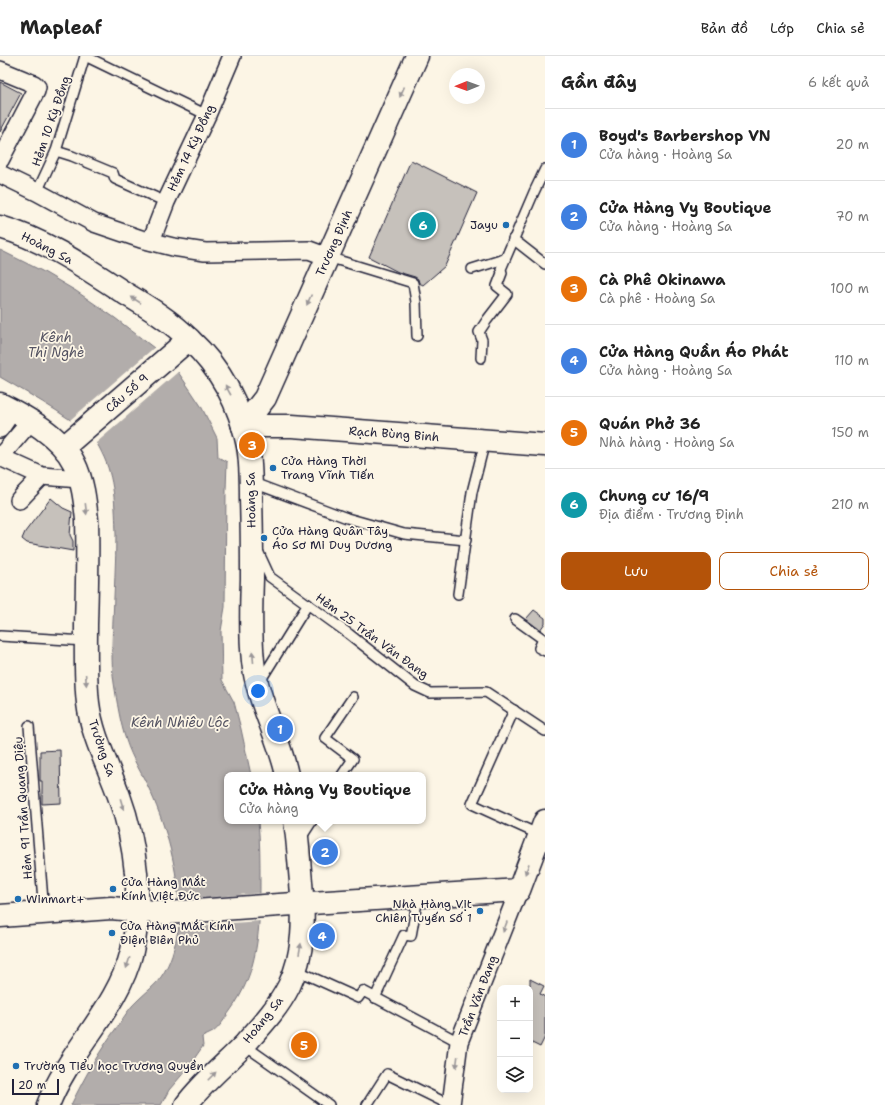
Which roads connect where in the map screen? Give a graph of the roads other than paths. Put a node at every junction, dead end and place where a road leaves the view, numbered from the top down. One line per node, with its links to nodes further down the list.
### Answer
1 (85, 56): 5 (lane); 6 (lane, Hẻm 10 Kỳ Ðồng)
2 (232, 56): 5 (street, Hẻm 14 Kỳ Ðồng)
3 (417, 56): 15 (street, Trương Định, one-way to 15)
4 (0, 70): 7 (street)
5 (207, 115): 11 (street, Hẻm 14 Kỳ Ðồng)
6 (56, 151): 10 (lane, Hẻm 10 Kỳ Ðồng); 11 (lane)
7 (0, 160)
8 (545, 169): 13 (lane)
9 (0, 174): 10 (street)
10 (37, 192): 14 (street)
11 (166, 202): 14 (street, Hẻm 14 Kỳ Ðồng)
12 (0, 227): 20 (street, Hoàng Sa, one-way to 12)
13 (513, 239): 16 (lane); 17 (lane)
14 (151, 241): 15 (street)
15 (328, 256): 19 (lane); 23 (street, Trương Định, one-way to 23)
16 (504, 259): 18 (lane); 21 (lane)
17 (545, 264)
18 (472, 269)
19 (417, 336)
20 (182, 346): 23 (street, Hoàng Sa, one-way to 20); 27 (street, Cầu Số 9)
21 (481, 358)
22 (14, 412): 24 (street); 27 (street, Trường Sa); 28 (street)
23 (243, 426): 25 (street, Rạch Bùng Binh); 30 (street, Hoàng Sa)
24 (0, 429)
25 (485, 441): 26 (street, Rạch Bùng Binh); 33 (lane)
26 (541, 443)
27 (64, 447): 29 (street, Trường Sa)
28 (42, 476): 29 (street); 31 (street)
29 (80, 479): 38 (street, Trường Sa, one-way to 38)
30 (251, 482): 32 (street, Hoàng Sa); 33 (lane)
31 (19, 500)
32 (252, 539): 35 (lane, Hẻm 25 Trần Văn Đang); 40 (street, Hoàng Sa, one-way to 32)
33 (466, 540): 34 (lane)
34 (458, 594)
35 (308, 604): 40 (lane); 42 (lane, Hẻm 25 Trần Văn Đang)
36 (515, 619): 39 (lane)
37 (0, 636): 38 (lane)
38 (86, 641): 54 (street, Trường Sa, one-way to 54)
39 (545, 651)
40 (257, 686): 45 (street, Hoàng Sa)
41 (353, 697): 46 (lane)
42 (514, 710): 44 (lane, Hẻm 25 Trần Văn Đang); 49 (lane)
43 (29, 726): 55 (lane, Hẻm 91 Trần Quang Diệu)
44 (545, 732)
45 (286, 772)
46 (344, 772)
47 (295, 824): 50 (street, Hoàng Sa)
48 (310, 824): 50 (lane)
49 (542, 828): 51 (street, one-way to 51)
50 (298, 842): 53 (street, Hoàng Sa)
51 (519, 890): 52 (street); 59 (street, Trần Văn Ðang, one-way to 59)
52 (418, 896): 53 (street); 58 (lane)
53 (303, 904): 54 (street); 57 (street, Hoàng Sa, one-way to 53)
54 (138, 911): 55 (street); 61 (street, Trường Sa, one-way to 61)
55 (44, 913): 56 (street)
56 (0, 916)
57 (296, 970): 58 (lane); 60 (street, Hoàng Sa)
58 (375, 998): 59 (lane)
59 (459, 1042): 65 (street, Trần Văn Ðang, one-way to 65)
60 (244, 1045): 62 (street, Hoàng Sa, one-way to 60); 63 (lane)
61 (48, 1105)
62 (186, 1105)
63 (327, 1105)
64 (367, 1105): 65 (lane)
65 (451, 1105)

